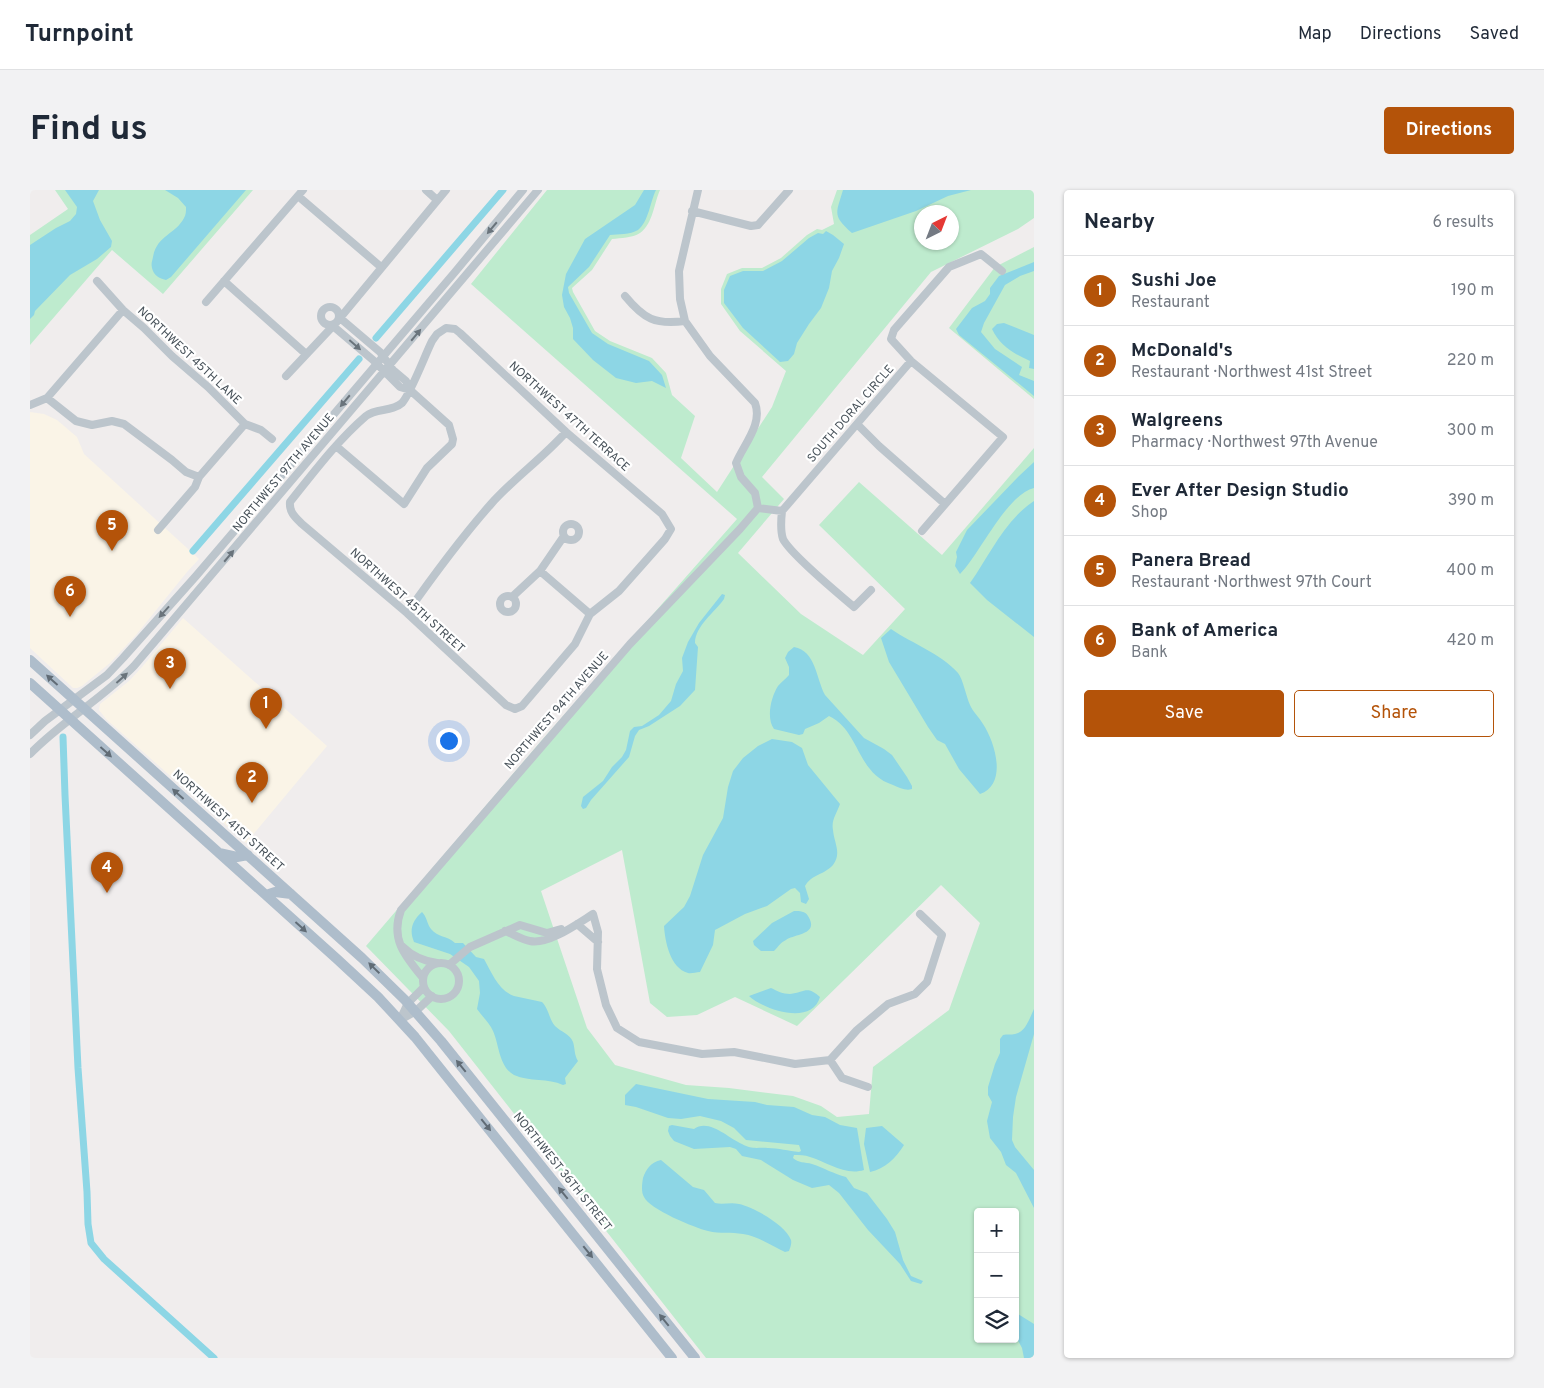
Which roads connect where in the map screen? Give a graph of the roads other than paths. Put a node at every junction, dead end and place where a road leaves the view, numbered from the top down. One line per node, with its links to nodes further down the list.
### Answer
1 (426, 190): 8 (street)
2 (446, 190): 8 (street)
3 (523, 190): 21 (street, NORTHWEST 97TH AVENUE, one-way to 21)
4 (538, 190): 24 (street, NORTHWEST 97TH AVENUE, one-way to 4)
5 (698, 190): 9 (street)
6 (790, 190): 9 (street)
7 (300, 193): 10 (street); 13 (street)
8 (437, 200): 10 (street)
9 (692, 210): 18 (street)
10 (381, 267): 17 (street)
11 (1002, 270): 22 (street, SOUTH DORAL CIRCLE)
12 (97, 281): 16 (street, NORTHWEST 45TH LANE)
13 (224, 282): 15 (street); 20 (street)
14 (625, 296): 18 (street)
15 (206, 302)
16 (122, 310): 27 (street); 29 (street, NORTHWEST 45TH LANE)
17 (340, 318): 19 (street); 19 (street); 21 (street)
18 (685, 321): 36 (street)
19 (332, 326): 20 (street); 23 (street, one-way to 23)
20 (306, 354): 25 (street)
21 (383, 356): 23 (street, NORTHWEST 97TH AVENUE); 24 (street)
22 (912, 361): 30 (street, SOUTH DORAL CIRCLE); 35 (street)
23 (376, 364): 24 (street); 48 (street, NORTHWEST 97TH AVENUE, one-way to 48)
24 (387, 369): 26 (street); 49 (street, NORTHWEST 97TH AVENUE, one-way to 24)
25 (286, 376)
26 (410, 390): 31 (street, NORTHWEST 47TH TERRACE); 33 (street); 33 (street)
27 (47, 398): 28 (street); 34 (street)
28 (31, 405)
29 (245, 424): 32 (street, NORTHWEST 45TH LANE); 34 (street)
30 (857, 424): 35 (street); 37 (street, SOUTH DORAL CIRCLE)
31 (566, 432): 44 (street); 45 (street, NORTHWEST 47TH TERRACE)
32 (272, 439)
33 (336, 446): 44 (street, NORTHWEST 45TH STREET)
34 (199, 477): 38 (street)
35 (945, 504): 39 (street)
36 (758, 508): 37 (street); 64 (street, NORTHWEST 94TH AVENUE)
37 (782, 512): 42 (street)
38 (158, 530)
39 (922, 531)
40 (564, 536): 41 (street)
41 (540, 571): 43 (street); 45 (street)
42 (871, 590)
43 (512, 597)
44 (407, 613): 45 (street, NORTHWEST 45TH STREET)
45 (590, 614)
46 (30, 660): 48 (main road, NORTHWEST 41ST STREET, one-way to 46)
47 (30, 684): 50 (main road)
48 (74, 700): 49 (main road, NORTHWEST 41ST STREET); 50 (street, NORTHWEST 97TH AVENUE)
49 (84, 708): 51 (street, NORTHWEST 97TH AVENUE); 54 (main road, NORTHWEST 41ST STREET, one-way to 49)
50 (60, 710): 51 (main road); 52 (street, NORTHWEST 97TH AVENUE)
51 (70, 719): 53 (street, NORTHWEST 97TH AVENUE); 55 (main road, one-way to 55)
52 (30, 735)
53 (30, 754)
54 (214, 826): 55 (main road); 57 (main road, NORTHWEST 41ST STREET)
55 (202, 838): 56 (main road)
56 (219, 853): 57 (main road); 58 (main road)
57 (248, 855): 58 (main road); 59 (main road, NORTHWEST 41ST STREET)
58 (247, 878): 60 (main road)
59 (291, 894): 60 (main road); 66 (main road, NORTHWEST 41ST STREET)
60 (266, 895): 67 (main road, one-way to 67)
61 (920, 914): 76 (street)
62 (577, 924): 63 (street); 63 (street); 65 (street); 65 (street)
63 (505, 931): 68 (street)
64 (399, 942): 69 (street); 70 (street, NORTHWEST 94TH AVENUE)
65 (598, 942): 76 (street)
66 (349, 946): 67 (main road); 73 (main road, NORTHWEST 41ST STREET, one-way to 66)
67 (337, 959): 75 (main road)
68 (452, 963): 69 (street); 72 (street)
69 (438, 964): 70 (street)
70 (423, 978): 71 (street)
71 (424, 987): 72 (street); 73 (street)
72 (432, 996): 74 (street)
73 (408, 1003): 74 (main road, NORTHWEST 36TH STREET); 75 (street)
74 (416, 1011): 75 (street); 78 (main road, NORTHWEST 36TH STREET, one-way to 74)
75 (400, 1020): 79 (main road, one-way to 79)
76 (830, 1060): 77 (street)
77 (868, 1087)
78 (528, 1150): 79 (main road); 80 (main road, NORTHWEST 36TH STREET, one-way to 78)
79 (514, 1160): 81 (main road)
80 (580, 1214): 81 (main road); 82 (main road, NORTHWEST 36TH STREET)
81 (566, 1225): 83 (main road, one-way to 83)
82 (641, 1291): 83 (main road); 85 (main road, NORTHWEST 36TH STREET, one-way to 82)
83 (627, 1301): 84 (main road)
84 (672, 1358)
85 (695, 1358)

